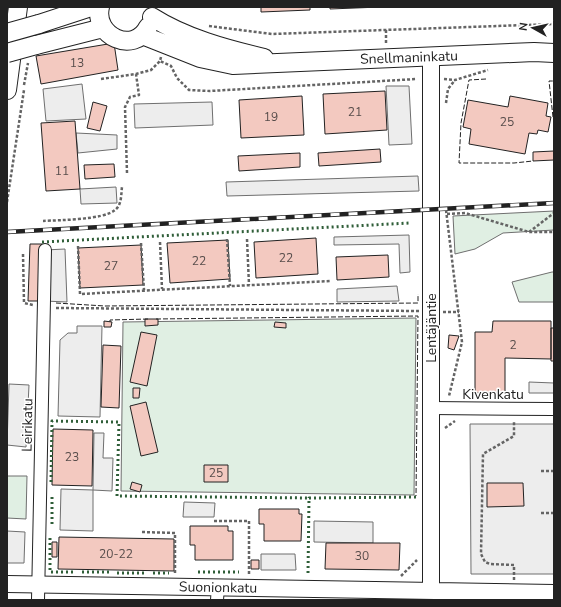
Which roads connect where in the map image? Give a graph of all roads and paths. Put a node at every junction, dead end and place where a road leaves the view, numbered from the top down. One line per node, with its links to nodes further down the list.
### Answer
1 (91, 7): 8 (main road, bridge)
2 (100, 7): 7 (main road)
3 (18, 11): 21 (main road)
4 (151, 12): 9 (main road); 17 (main road, Snellmaninkatu)
5 (554, 24): 6 (path)
6 (202, 25)
7 (103, 28): 9 (main road); 11 (main road)
8 (7, 33)
9 (142, 35): 17 (main road, Snellmaninkatu)
10 (554, 47): 12 (main road, Snellmaninkatu)
11 (33, 50): 13 (main road, bridge); 25 (path)
12 (534, 52): 14 (main road, Snellmaninkatu); 15 (main road, Snellmaninkatu)
13 (7, 53)
14 (554, 53)
15 (431, 56): 17 (main road, Snellmaninkatu); 45 (street, Lentäjäntie)
16 (160, 61): 19 (path)
17 (284, 62)
18 (489, 70): 22 (path)
19 (136, 74): 20 (path); 23 (path)
20 (101, 79)
21 (7, 90)
22 (446, 110)
23 (127, 173)
24 (122, 186): 29 (path)
25 (7, 202)
26 (446, 208): 28 (path)
27 (554, 213): 30 (path)
28 (447, 214): 30 (path); 46 (path)
29 (43, 221)
30 (529, 232): 31 (path)
31 (554, 232)
32 (247, 239): 40 (path)
33 (227, 240): 41 (path)
34 (160, 242): 42 (path)
35 (141, 243): 43 (path)
36 (78, 246): 43 (path)
37 (45, 250): 44 (street, Leirikatu)
38 (23, 254): 44 (path)
39 (330, 281): 40 (path)
40 (249, 285): 41 (path)
41 (230, 286): 42 (path)
42 (162, 289): 43 (path)
43 (144, 290)
44 (44, 308): 45 (path); 62 (street, Leirikatu)
45 (431, 311): 46 (street, Lentäjäntie)
46 (439, 409): 47 (street, Kivenkatu); 49 (path); 65 (street, Lentäjäntie)
47 (554, 409)
48 (514, 420): 60 (path)
49 (444, 435)
50 (542, 471): 51 (path)
51 (554, 471)
52 (541, 513): 53 (path)
53 (554, 513)
54 (214, 521): 58 (path)
55 (142, 532): 57 (path)
56 (420, 557): 59 (path)
57 (175, 578)
58 (249, 579)
59 (399, 579)
60 (514, 580)
61 (7, 584): 62 (street, Suonionkatu)
62 (38, 592): 64 (street, Suonionkatu)
63 (553, 592): 65 (street, Suonionkatu)
64 (218, 594): 65 (street, Suonionkatu)
65 (431, 596)

